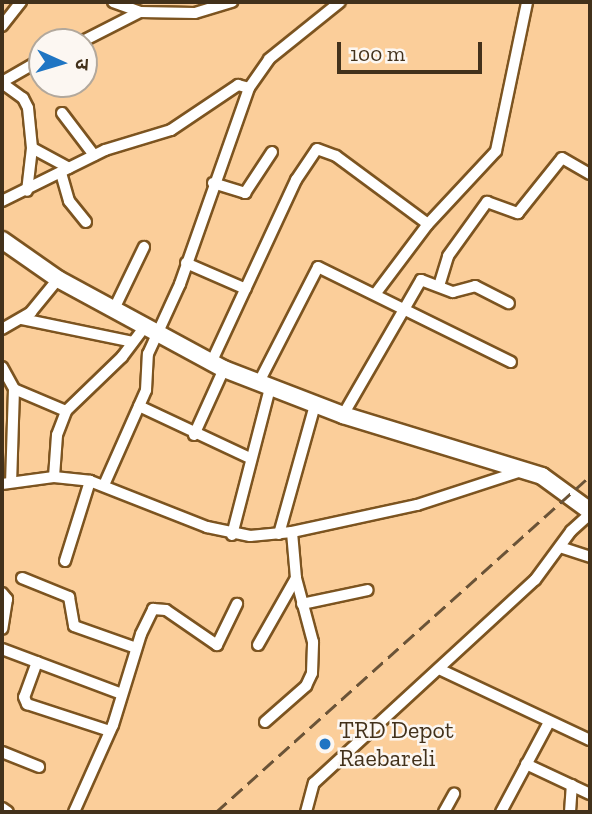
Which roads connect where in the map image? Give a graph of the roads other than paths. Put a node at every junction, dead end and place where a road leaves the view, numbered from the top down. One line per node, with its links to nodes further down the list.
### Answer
1 (21, 2): 7 (street)
2 (113, 2): 6 (street)
3 (232, 2): 6 (street)
4 (340, 2): 11 (street)
5 (527, 2): 22 (street)
6 (140, 12): 8 (street)
7 (2, 26)
8 (98, 33)
9 (28, 67): 10 (street)
10 (2, 83): 13 (street)
11 (249, 88): 15 (street); 18 (street)
12 (62, 113): 15 (street)
13 (32, 148): 16 (street); 19 (street)
14 (271, 152): 18 (street)
15 (94, 155): 16 (street)
16 (65, 170): 19 (street); 21 (street)
17 (590, 174): 27 (street)
18 (213, 183): 25 (street)
19 (27, 191): 20 (street)
20 (3, 199)
21 (86, 222)
22 (428, 224): 28 (street); 29 (street)
23 (2, 240): 26 (street)
24 (144, 247): 31 (street)
25 (186, 263): 28 (street); 35 (street)
26 (58, 279): 31 (street); 33 (street)
27 (439, 286): 30 (street); 32 (street)
28 (246, 289): 38 (street)
29 (376, 293): 32 (street); 40 (street)
30 (509, 303)
31 (114, 309): 35 (street)
32 (404, 309): 37 (street); 45 (street)
33 (22, 319): 34 (street); 36 (street)
34 (2, 329)
35 (151, 330): 36 (street); 38 (street); 43 (street)
36 (133, 342): 44 (street)
37 (511, 362)
38 (218, 366): 40 (street); 46 (street)
39 (2, 367): 41 (street)
40 (265, 385): 42 (street); 47 (street)
41 (14, 389): 44 (street); 51 (street)
42 (315, 405): 45 (street); 55 (street)
43 (139, 406): 46 (street); 52 (street)
44 (66, 411): 49 (street)
45 (343, 415): 48 (street)
46 (194, 435): 47 (street)
47 (250, 458): 56 (street)
48 (524, 470): 53 (street); 54 (street)
49 (54, 477): 50 (street); 51 (street)
50 (90, 481): 52 (street); 59 (street)
51 (6, 483)
52 (104, 485): 56 (street)
53 (589, 509): 57 (street)
54 (292, 532): 55 (street); 61 (street)
55 (279, 534): 56 (street)
56 (232, 535)
57 (560, 547): 58 (street); 71 (street)
58 (590, 557)
59 (65, 561)
60 (22, 578): 68 (street)
61 (296, 578): 65 (street); 67 (street)
62 (369, 590): 65 (street)
63 (2, 593): 66 (street)
64 (237, 604): 68 (street)
65 (302, 604): 73 (street)
66 (2, 629)
67 (258, 645)
68 (136, 648): 72 (street)
69 (2, 649): 70 (street)
70 (37, 662): 72 (street); 75 (street)
71 (439, 669): 74 (street); 86 (street)
72 (122, 694): 75 (street)
73 (265, 722)
74 (548, 724): 76 (street); 78 (street)
75 (110, 731): 85 (street)
76 (590, 740)
77 (2, 752): 79 (street)
78 (526, 764): 80 (street); 88 (street)
79 (39, 767)
80 (572, 786): 82 (street); 89 (street)
81 (454, 794): 87 (street)
82 (590, 794)
83 (2, 808): 84 (street)
84 (8, 812)
85 (74, 812)
86 (306, 812)
87 (444, 812)
88 (501, 812)
89 (570, 812)

